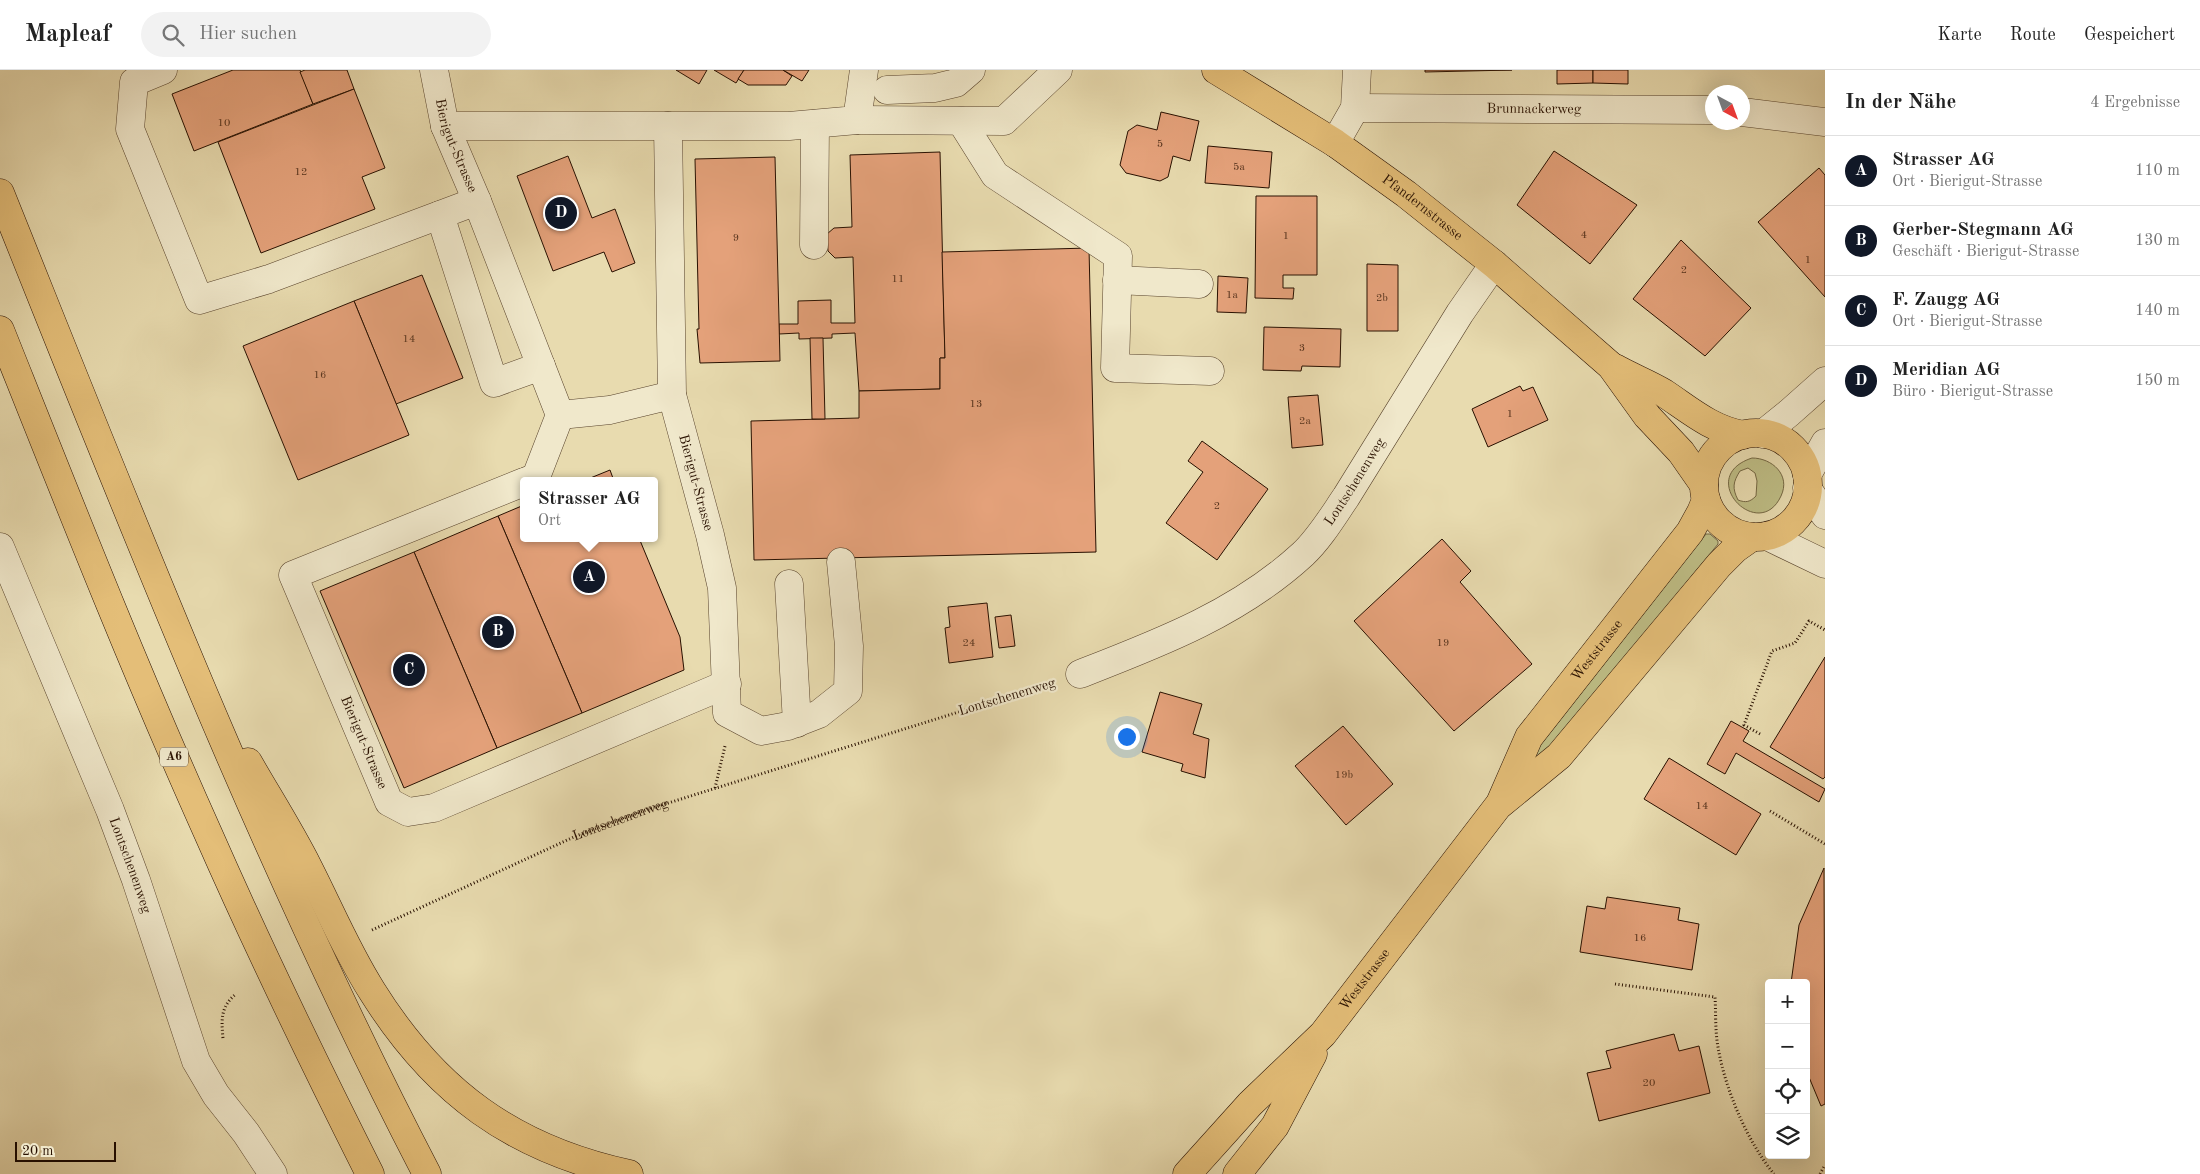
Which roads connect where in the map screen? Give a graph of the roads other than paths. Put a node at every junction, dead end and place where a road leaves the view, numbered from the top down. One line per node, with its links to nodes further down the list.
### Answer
1 (163, 70): 21 (street)
2 (434, 70): 16 (street, Bierigut-Strasse)
3 (864, 70): 12 (street)
4 (971, 70): 8 (street)
5 (1058, 70): 13 (street)
6 (1216, 70): 18 (main road, Pfandernstrasse)
7 (1357, 70): 9 (street)
8 (887, 90)
9 (1355, 108): 10 (street, Brunnackerweg); 18 (street)
10 (1705, 110)
11 (1750, 113): 14 (street)
12 (857, 120): 13 (street); 15 (street)
13 (961, 121): 24 (street)
14 (1825, 122)
15 (815, 124): 17 (street); 22 (street)
16 (445, 126): 17 (street); 20 (street, Bierigut-Strasse)
17 (668, 126): 31 (street, Bierigut-Strasse)
18 (1335, 143): 23 (main road, Pfandernstrasse)
19 (0, 193): 45 (main road)
20 (477, 201): 21 (street); 27 (street, Bierigut-Strasse)
21 (440, 215): 27 (street)
22 (814, 245)
23 (1494, 264): 28 (main road, Pfandernstrasse); 46 (street, Lontschenenweg)
24 (1118, 280): 25 (street); 29 (street)
25 (1199, 284)
26 (0, 330): 52 (main road, A6)
27 (541, 366): 32 (street, Bierigut-Strasse)
28 (1610, 366): 33 (main road, Pfandernstrasse); 38 (main road, Pfandernstrasse)
29 (1210, 371)
30 (1825, 381): 33 (street)
31 (672, 395): 32 (street); 47 (street, Bierigut-Strasse)
32 (560, 415): 35 (street, Bierigut-Strasse)
33 (1753, 434): 36 (main road); 38 (main road)
34 (1825, 443): 36 (street)
35 (536, 477)
36 (1807, 482): 39 (street); 40 (main road)
37 (520, 483): 47 (street, Bierigut-Strasse)
38 (1705, 492): 40 (main road); 49 (main road, Weststrasse)
39 (1825, 515)
40 (1759, 537): 43 (street); 49 (main road, Weststrasse)
41 (0, 547): 51 (street, Lontschenenweg)
42 (841, 562): 48 (street)
43 (1825, 564)
44 (790, 584): 48 (street)
45 (183, 649): 53 (main road); 54 (main road)
46 (1080, 674)
47 (727, 684): 48 (street, Bierigut-Strasse)
48 (797, 723)
49 (1498, 806): 50 (main road, Weststrasse)
50 (1323, 1034): 55 (main road, Weststrasse); 56 (main road, Weststrasse)
51 (273, 1174)
52 (370, 1174)
53 (427, 1174)
54 (629, 1174)
55 (1187, 1174)
56 (1237, 1174)

